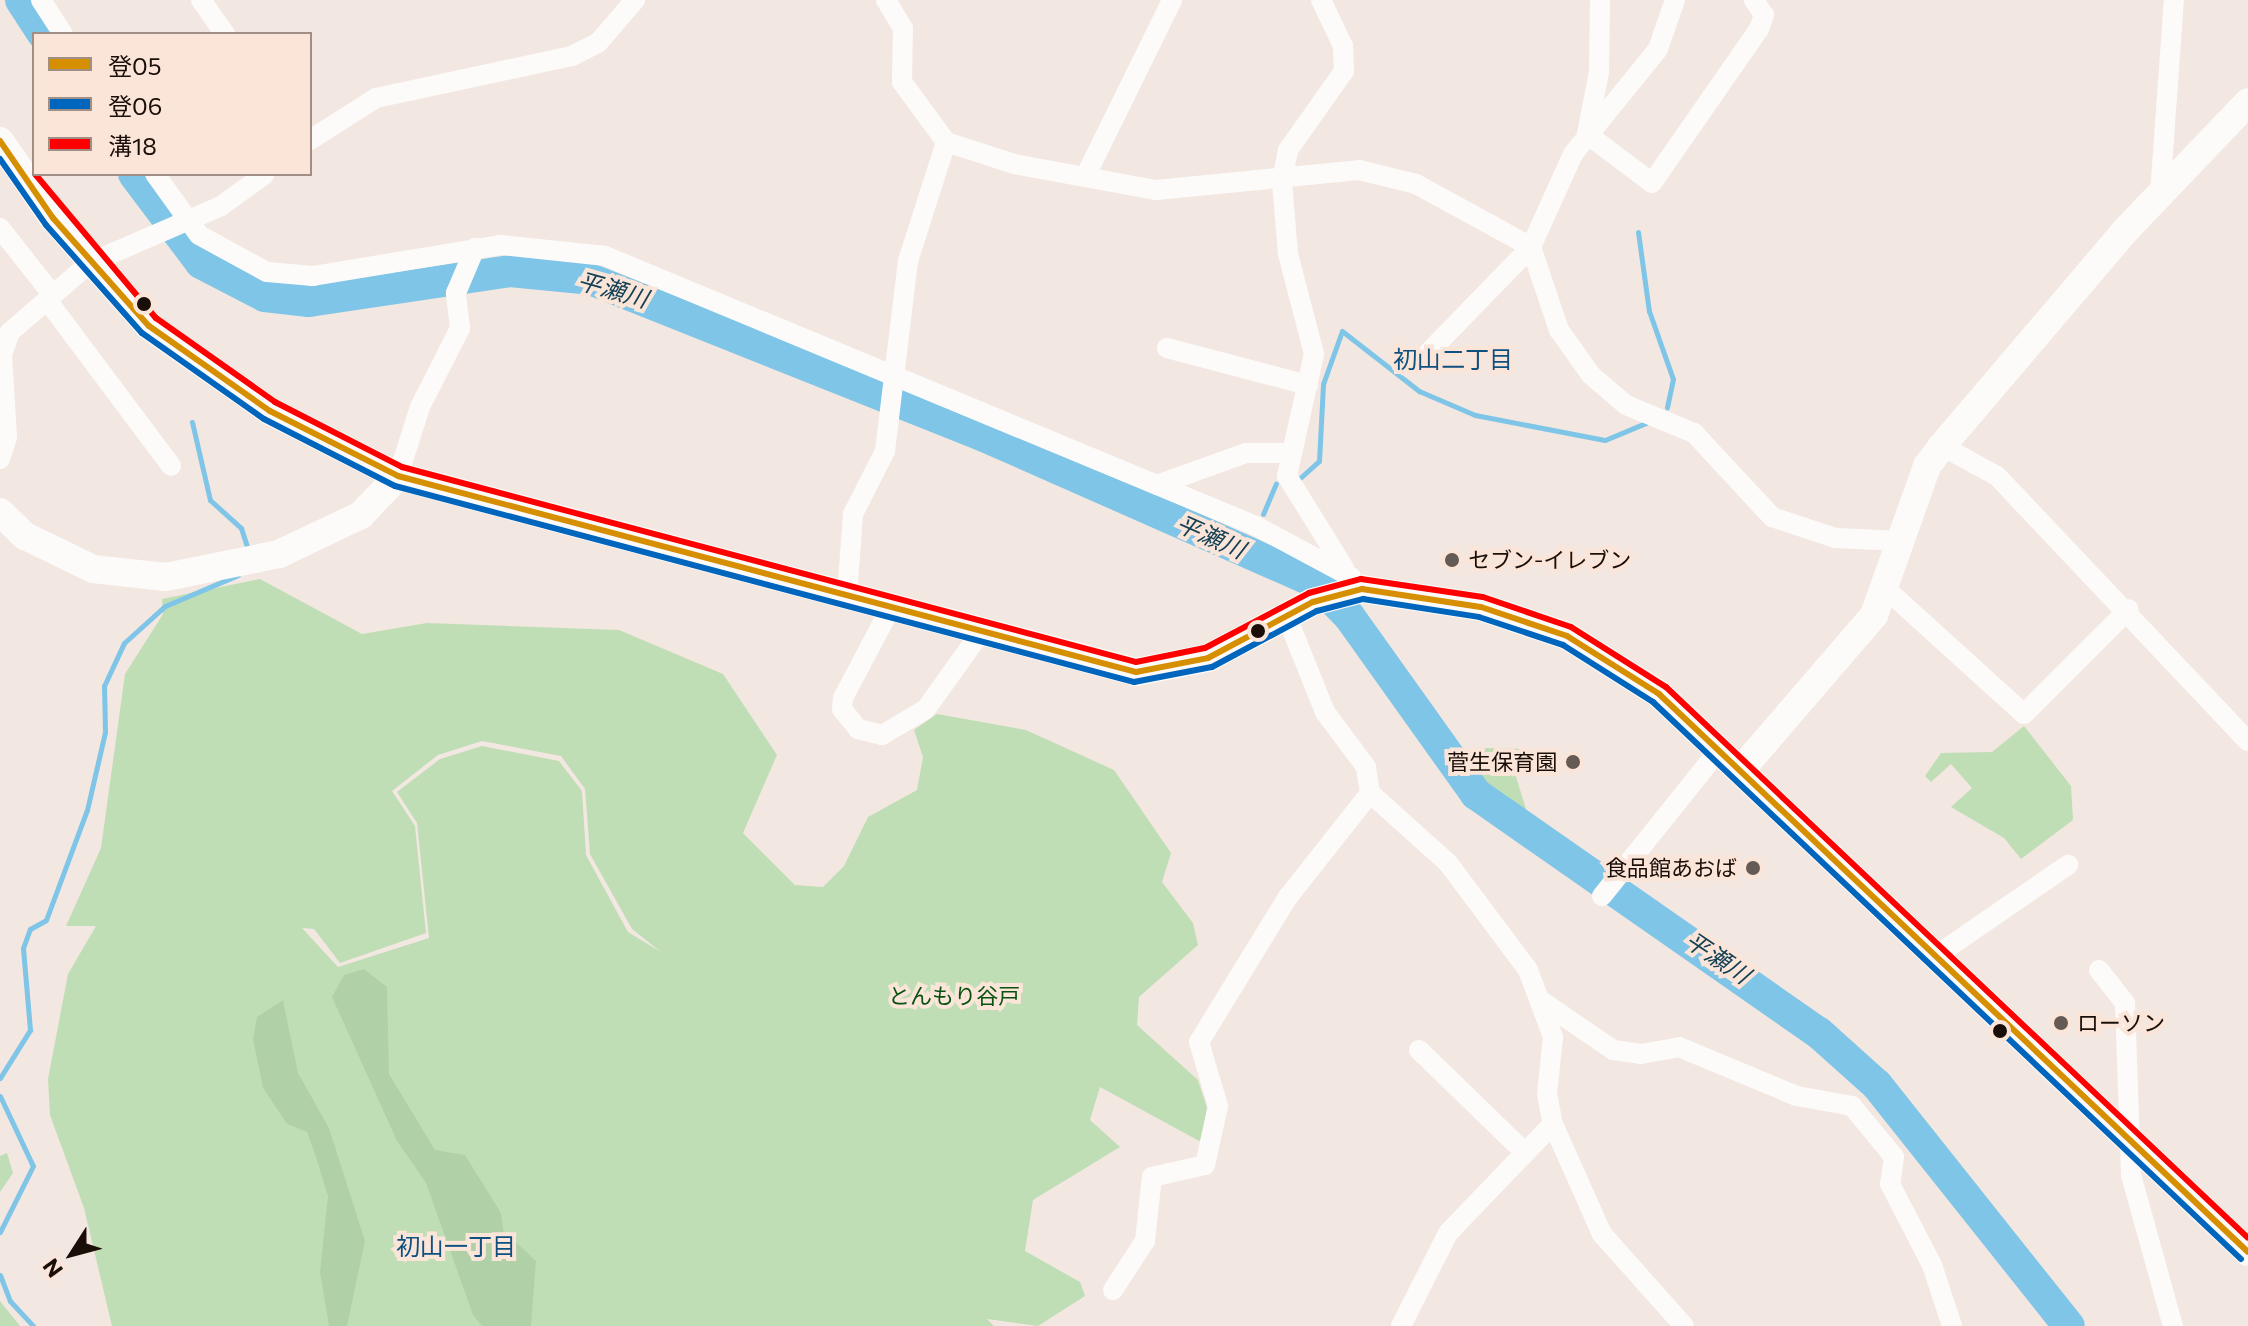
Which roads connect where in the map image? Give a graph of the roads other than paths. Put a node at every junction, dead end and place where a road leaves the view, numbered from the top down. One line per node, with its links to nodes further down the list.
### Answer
1 (41, 0): 11 (street)
2 (201, 0): 12 (street)
3 (635, 0): 15 (street)
4 (886, 0): 17 (street)
5 (1172, 0): 18 (street)
6 (1321, 0): 21 (street)
7 (1600, 0): 14 (street)
8 (1675, 0): 14 (street)
9 (1754, 0): 14 (street)
10 (2174, 0): 22 (street)
11 (62, 32)
12 (224, 32)
13 (2248, 102): 22 (street)
14 (1587, 134): 25 (street)
15 (312, 139)
16 (0, 141): 27 (street)
17 (946, 142): 18 (street); 31 (street)
18 (1087, 173): 21 (street)
19 (156, 176): 23 (street)
20 (262, 176): 23 (street)
21 (1282, 182): 25 (street); 32 (street)
22 (2160, 194): 33 (street)
23 (183, 217): 26 (street); 27 (street)
24 (0, 228): 28 (street)
25 (1531, 247): 30 (street); 40 (street)
26 (475, 248): 31 (street); 37 (street)
27 (90, 263): 28 (street); 37 (street)
28 (49, 297): 35 (street); 36 (street)
29 (1167, 348): 32 (street)
30 (1429, 352)
31 (890, 381): 38 (street); 43 (street)
32 (1308, 385): 34 (street)
33 (1942, 446): 40 (street); 45 (street)
34 (1288, 453): 38 (street); 41 (street)
35 (0, 459)
36 (171, 466)
37 (398, 476): 39 (street); 43 (street)
38 (1157, 485): 41 (street)
39 (0, 512)
40 (1903, 541): 42 (street)
41 (1353, 586): 46 (street); 49 (street)
42 (1886, 589): 45 (street); 50 (street)
43 (847, 596): 44 (street)
44 (890, 609): 47 (street); 47 (street)
45 (2129, 609): 48 (street)
46 (1286, 615): 47 (street); 51 (street)
47 (981, 632)
48 (2248, 741)
49 (1718, 751): 50 (street); 53 (street)
50 (1740, 771): 54 (street)
51 (1370, 793): 56 (street); 62 (street)
52 (2068, 865): 54 (street)
53 (1603, 894)
54 (1934, 957): 59 (street)
55 (2099, 970): 59 (street)
56 (1543, 1002): 58 (street); 65 (street)
57 (1419, 1050): 60 (street)
58 (1553, 1124): 60 (street); 64 (street)
59 (2130, 1143): 61 (street); 66 (street)
60 (1521, 1149): 63 (street)
61 (2248, 1252)
62 (1113, 1290)
63 (1401, 1326)
64 (1684, 1326)
65 (1952, 1326)
66 (2173, 1326)

